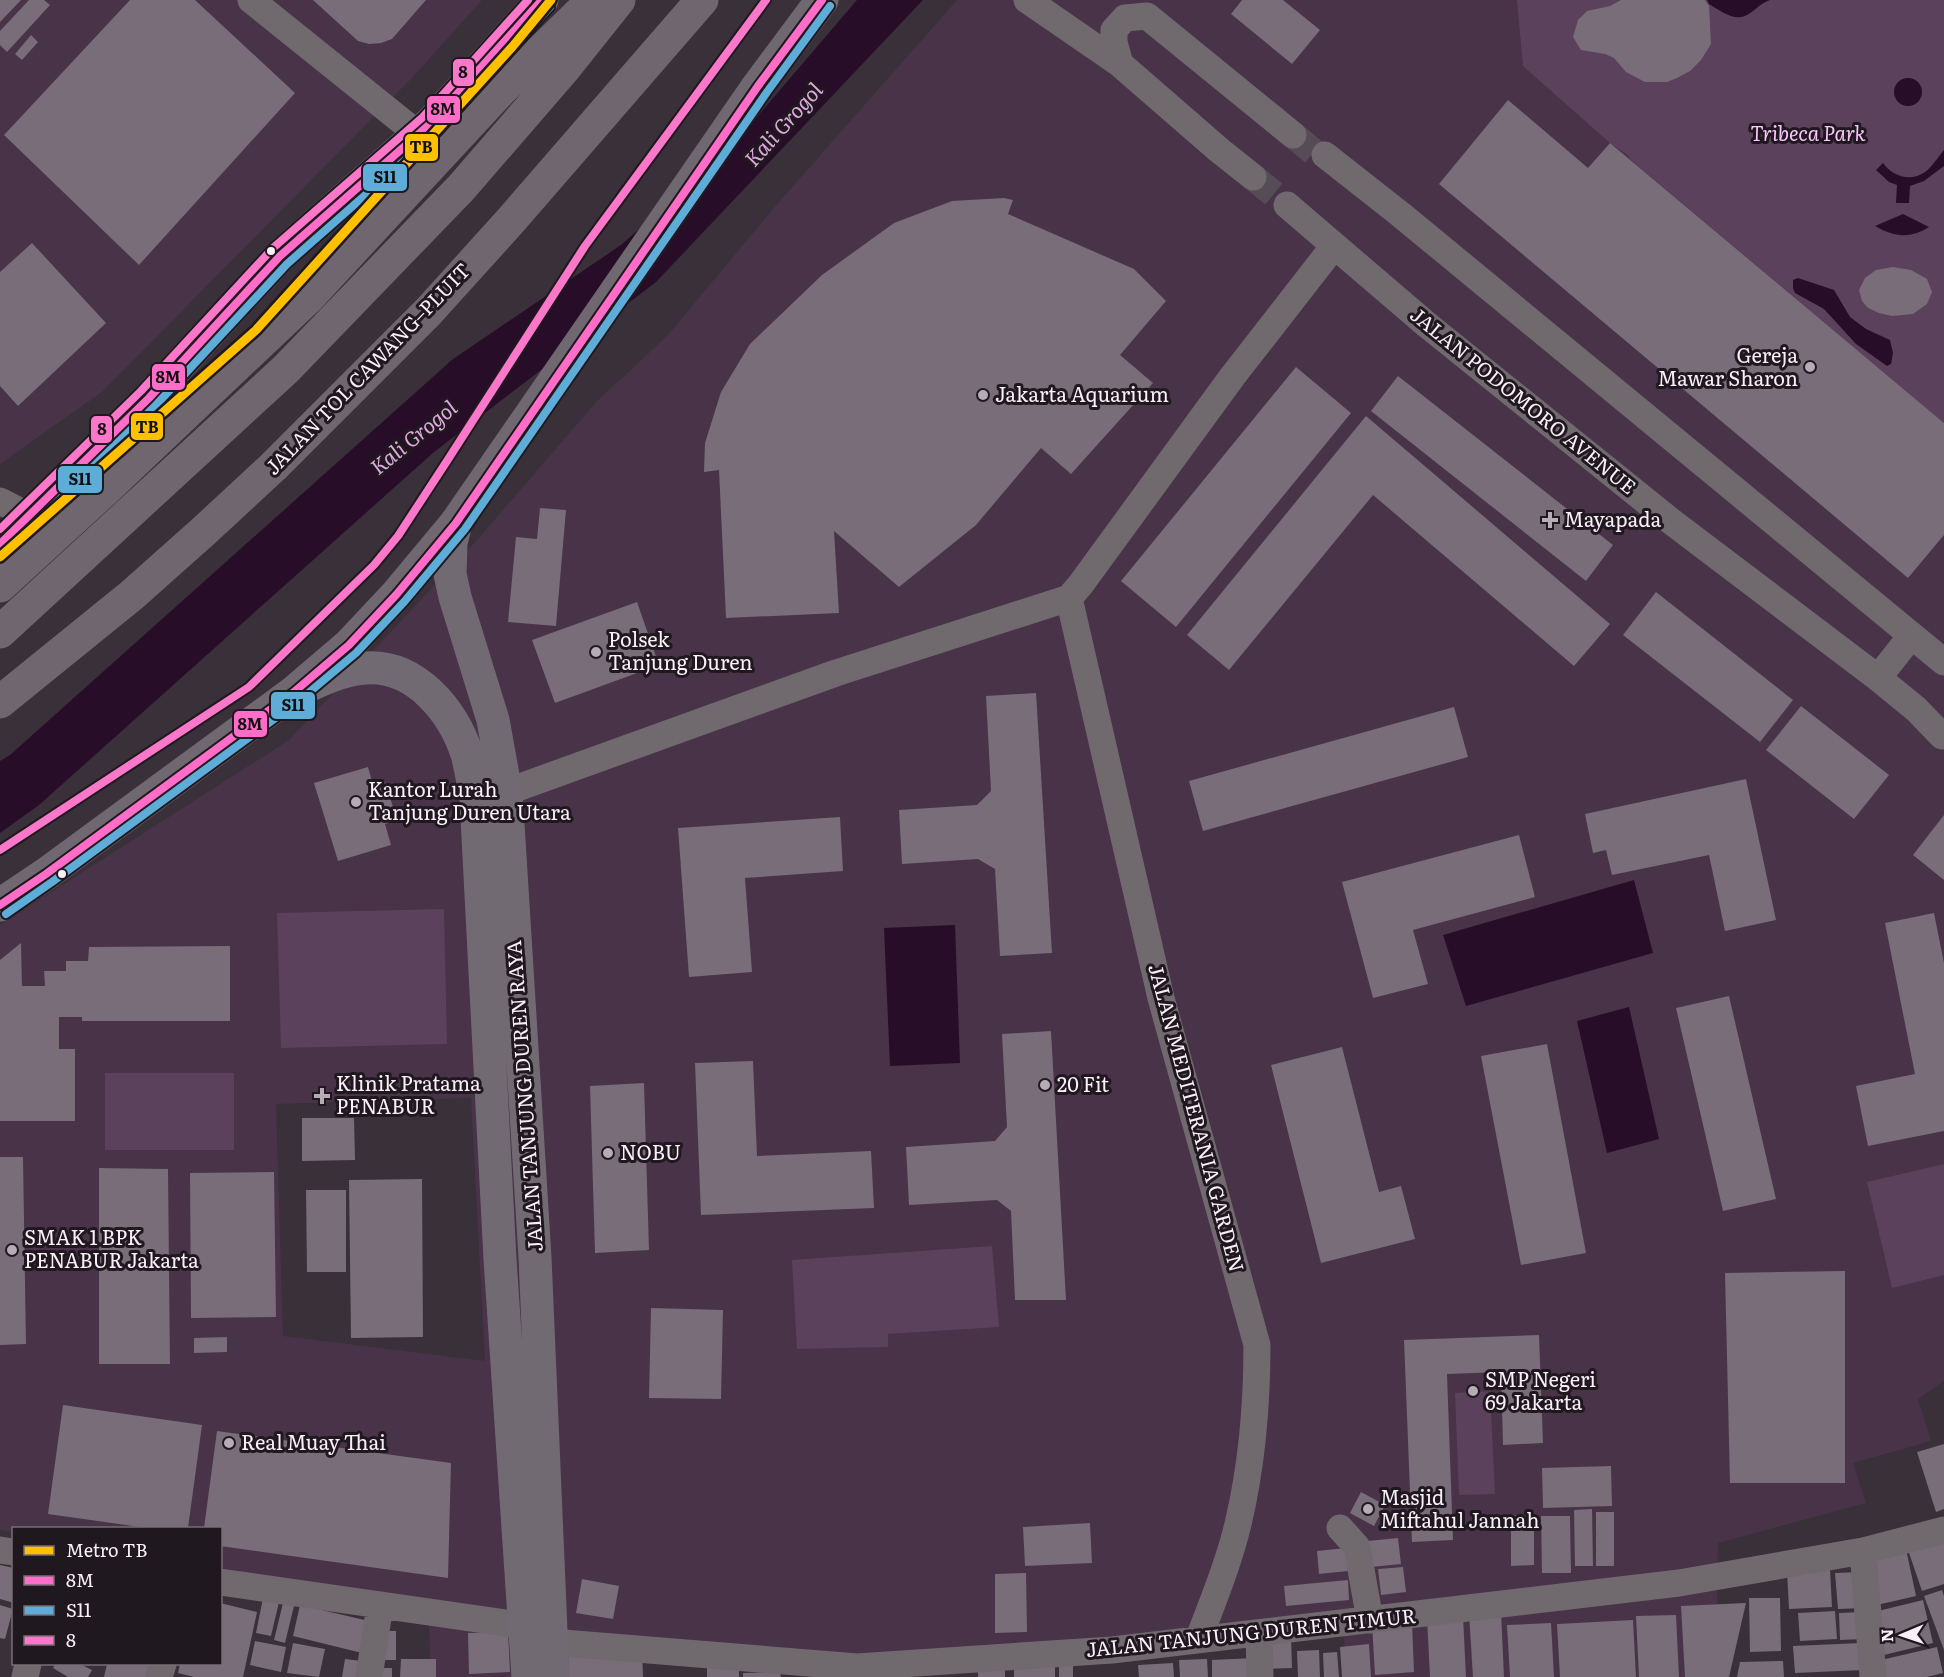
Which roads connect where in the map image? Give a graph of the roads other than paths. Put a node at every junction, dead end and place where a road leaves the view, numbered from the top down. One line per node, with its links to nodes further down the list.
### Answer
1 (251, 0): 10 (street)
2 (542, 0): 10 (highway)
3 (593, 0): 19 (highway)
4 (619, 0): 21 (highway)
5 (702, 0): 26 (highway, JALAN TOL CAWANG–PLUIT)
6 (822, 0): 17 (highway)
7 (1027, 0): 9 (street)
8 (1146, 0): 9 (street)
9 (1120, 64): 12 (street)
10 (419, 135): 16 (highway)
11 (1323, 157): 22 (street)
12 (1253, 177)
13 (1287, 205): 14 (street, JALAN PODOMORO AVENUE)
14 (1334, 246): 20 (street); 24 (street, JALAN PODOMORO AVENUE)
15 (0, 501): 16 (street)
16 (29, 516): 18 (highway)
17 (456, 523): 25 (highway); 28 (main road, JALAN TANJUNG DUREN RAYA)
18 (0, 544)
19 (0, 586)
20 (1069, 598): 28 (street); 38 (street, JALAN MEDITERANIA GARDEN)
21 (0, 632)
22 (1911, 636): 23 (street); 24 (street)
23 (1944, 662)
24 (1878, 678): 27 (street, JALAN PODOMORO AVENUE)
25 (294, 692): 28 (main road, JALAN TANJUNG DUREN RAYA); 29 (highway)
26 (0, 702)
27 (1943, 729)
28 (491, 796): 37 (main road, JALAN TANJUNG DUREN RAYA)
29 (0, 905)
30 (1340, 1528): 35 (street)
31 (1944, 1530): 32 (street, JALAN TANJUNG DUREN TIMUR)
32 (1863, 1551): 35 (street, JALAN TANJUNG DUREN TIMUR); 43 (street)
33 (222, 1582): 34 (street, JALAN TANJUNG DUREN TIMUR)
34 (380, 1605): 37 (street, JALAN TANJUNG DUREN TIMUR); 39 (street)
35 (1370, 1620): 36 (street, JALAN TANJUNG DUREN TIMUR)
36 (1259, 1633): 38 (street, JALAN TANJUNG DUREN TIMUR); 42 (street)
37 (538, 1634): 38 (street, JALAN TANJUNG DUREN TIMUR); 40 (main road, JALAN TANJUNG DUREN RAYA); 41 (main road, JALAN TANJUNG DUREN RAYA)
38 (1199, 1638)
39 (369, 1677)
40 (528, 1677)
41 (553, 1677)
42 (1260, 1677)
43 (1873, 1677)

